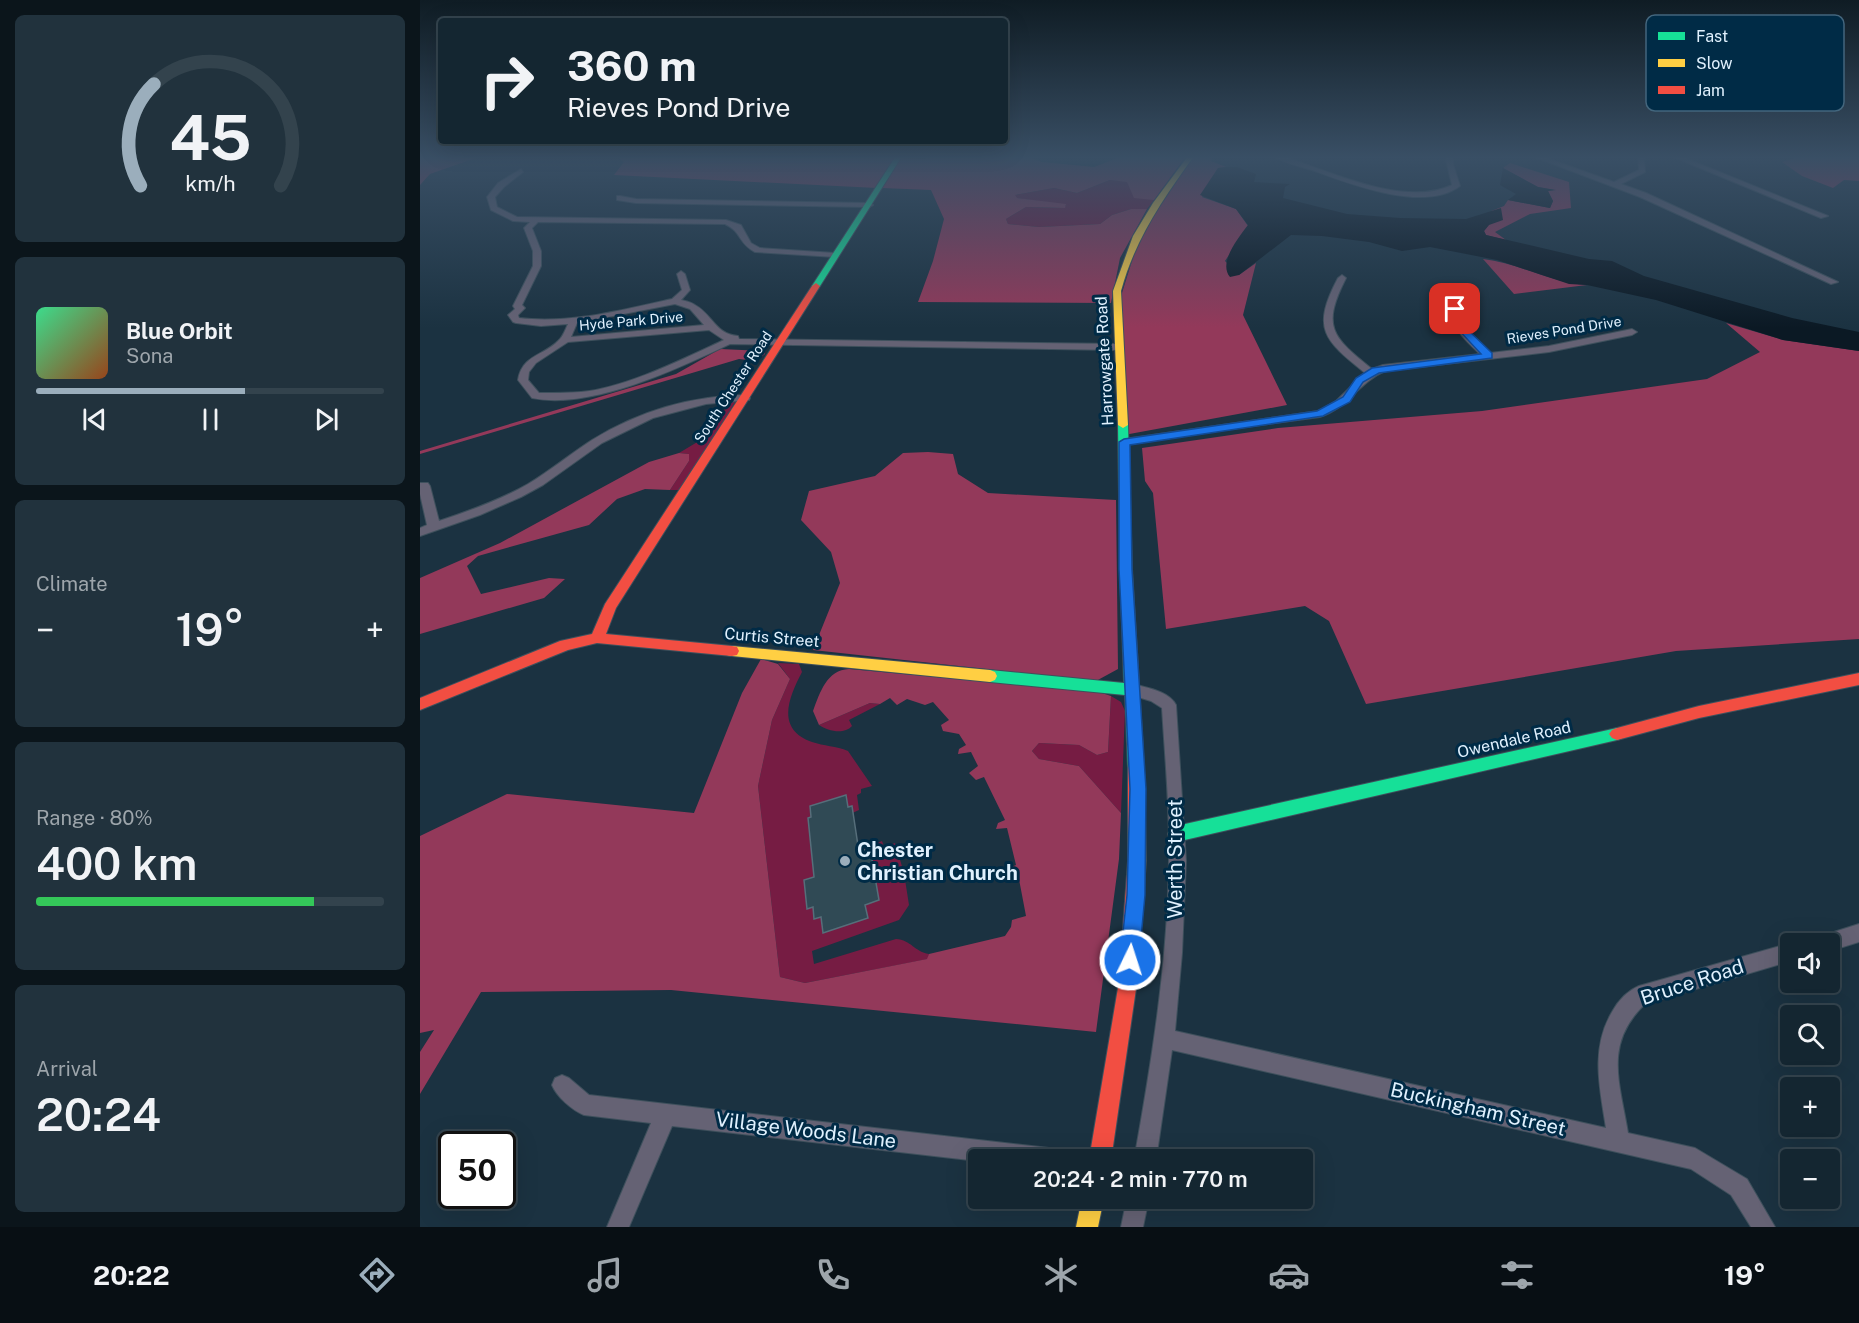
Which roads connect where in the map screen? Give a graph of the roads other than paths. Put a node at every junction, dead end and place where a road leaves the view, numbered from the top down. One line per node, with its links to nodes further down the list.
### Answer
1 (503, 213): 7 (street)
2 (863, 213): 8 (street, South Chester Road)
3 (1149, 213): 20 (street, Harrowgate Road)
4 (1681, 213): 11 (street)
5 (1817, 213): 6 (street)
6 (1824, 216)
7 (535, 221): 8 (street); 14 (street)
8 (835, 255): 19 (street, South Chester Road)
9 (681, 274): 13 (street)
10 (1342, 278): 22 (street)
11 (1834, 282)
12 (1464, 295): 21 (street)
13 (675, 301): 14 (street); 15 (street)
14 (574, 320): 17 (street)
15 (711, 327): 17 (street, Hyde Park Drive); 18 (street)
16 (1632, 332): 21 (street, Rieves Pond Drive)
17 (565, 339): 18 (street, Hyde Park Drive)
18 (727, 340): 19 (street)
19 (782, 341): 20 (street); 23 (street, South Chester Road)
20 (1118, 347): 24 (street, Harrowgate Road)
21 (1488, 356): 22 (street, Rieves Pond Drive)
22 (1371, 372): 24 (street)
23 (745, 398): 26 (street); 28 (street, South Chester Road)
24 (1124, 442): 30 (street, Harrowgate Road)
25 (424, 486): 26 (street)
26 (434, 527): 27 (street)
27 (420, 532)
28 (597, 638): 30 (street, Curtis Street); 31 (street, Curtis Street)
29 (1859, 679): 32 (street, Owendale Road)
30 (1132, 690): 32 (street, Werth Street); 41 (street, Harrowgate Road)
31 (420, 704)
32 (1176, 834): 36 (street, Werth Street)
33 (1859, 933): 34 (street)
34 (1840, 939)
35 (1780, 955): 39 (street, Bruce Road)
36 (1164, 1038): 39 (street, Buckingham Street); 42 (street, Werth Street)
37 (562, 1085): 38 (street, Village Woods Lane)
38 (666, 1114): 40 (street, Village Woods Lane); 45 (street)
39 (1619, 1141): 48 (street, Buckingham Street)
40 (968, 1149)
41 (1102, 1149)
42 (1147, 1149)
43 (1091, 1209): 46 (street)
44 (1136, 1209): 47 (street)
45 (618, 1227)
46 (1087, 1227)
47 (1132, 1227)
48 (1764, 1227)

